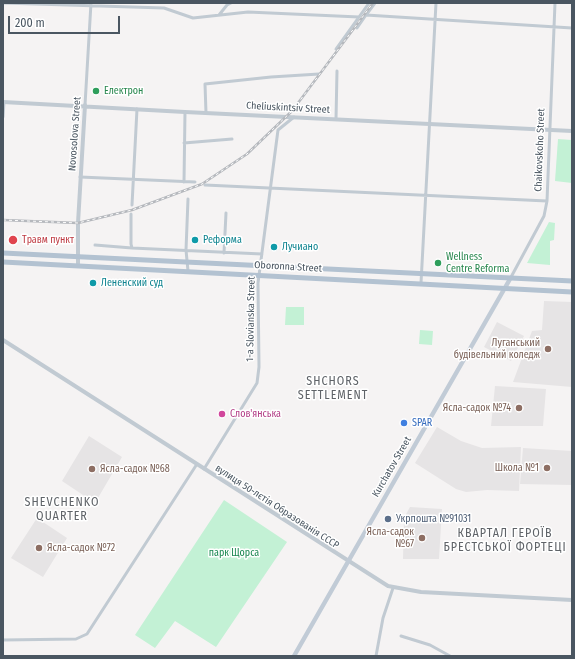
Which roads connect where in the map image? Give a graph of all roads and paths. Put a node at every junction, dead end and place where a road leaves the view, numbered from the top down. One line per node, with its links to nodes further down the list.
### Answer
1 (3, 3): 8 (street)
2 (166, 3): 9 (street)
3 (232, 3): 10 (street)
4 (369, 3): 12 (street)
5 (375, 3): 11 (street)
6 (436, 3): 13 (street)
7 (556, 3): 15 (street, Chaikovskoho Street)
8 (91, 4): 9 (street); 21 (street, Novosolova Street)
9 (164, 8): 10 (street)
10 (219, 15): 12 (street)
11 (366, 15): 13 (street); 14 (street)
12 (359, 17): 17 (street)
13 (435, 21): 15 (street); 28 (street)
14 (357, 28)
15 (554, 28): 16 (street); 29 (street, Chaikovskoho Street)
16 (572, 28)
17 (336, 49)
18 (337, 71): 27 (street)
19 (319, 74): 24 (street)
20 (3, 102): 21 (street, Cheliuskintsiv Street); 26 (street)
21 (85, 105): 22 (street, Cheliuskintsiv Street); 33 (street, Novosolova Street)
22 (137, 109): 23 (street, Cheliuskintsiv Street); 34 (street)
23 (185, 112): 24 (street, Cheliuskintsiv Street); 32 (street)
24 (206, 113): 25 (street, Cheliuskintsiv Street)
25 (296, 116): 27 (street, Cheliuskintsiv Street); 38 (street, 1-a Slovianska Street)
26 (3, 117)
27 (336, 119): 28 (street, Cheliuskintsiv Street)
28 (430, 124): 29 (street, Cheliuskintsiv Street); 39 (street)
29 (550, 129): 30 (street, Cheliuskintsiv Street); 41 (street, Chaikovskoho Street)
30 (572, 130)
31 (232, 139): 32 (street)
32 (184, 143): 35 (street)
33 (80, 177): 34 (street); 51 (street, Novosolova Street)
34 (133, 180): 35 (street); 42 (street)
35 (184, 182): 36 (street)
36 (195, 182)
37 (205, 185): 38 (street)
38 (269, 188): 39 (street); 50 (street, 1-a Slovianska Street)
39 (425, 196): 41 (street); 58 (street)
40 (188, 199): 47 (street)
41 (547, 201): 59 (street, Chaikovskoho Street)
42 (132, 205)
43 (226, 213): 49 (street)
44 (131, 214): 46 (street)
45 (95, 246): 46 (street)
46 (132, 248): 47 (street)
47 (186, 250): 49 (street); 53 (street)
48 (3, 253): 51 (main road, Oboronna Street)
49 (224, 253): 50 (street)
50 (262, 254): 55 (street, 1-a Slovianska Street)
51 (78, 257): 53 (main road, Oboronna Street); 54 (street, Novosolova Street)
52 (3, 262): 54 (main road, Oboronna Street)
53 (187, 263): 55 (main road, Oboronna Street); 56 (street)
54 (78, 265): 56 (main road, Oboronna Street)
55 (261, 267): 57 (street, 1-a Slovianska Street); 58 (main road, Oboronna Street)
56 (188, 271): 57 (main road, Oboronna Street)
57 (259, 275): 61 (main road, Oboronna Street); 66 (street, 1-a Slovianska Street)
58 (422, 275): 59 (main road, Oboronna Street); 61 (street)
59 (510, 279): 60 (main road, Oboronna Street); 62 (main road, Chaikovskoho Street)
60 (572, 281)
61 (421, 283): 62 (main road, Oboronna Street)
62 (504, 287): 63 (main road, Oboronna Street); 67 (main road, Kurchatov Street)
63 (572, 292)
64 (3, 340): 65 (street, вулиця 50-лєтія Образованія СССР)
65 (197, 464): 66 (street, вулиця 50-лєтія Образованія СССР); 71 (street)
66 (204, 469): 67 (street, вулиця 50-лєтія Образованія СССР)
67 (348, 561): 68 (street, вулиця 50-лєтія Образованія СССР); 72 (main road, Kurchatov Street)
68 (393, 588): 69 (street, вулиця 50-лєтія Образованія СССР); 73 (street)
69 (572, 600)
70 (402, 636): 74 (street)
71 (3, 640)
72 (294, 656)
73 (376, 656)
74 (450, 656)

